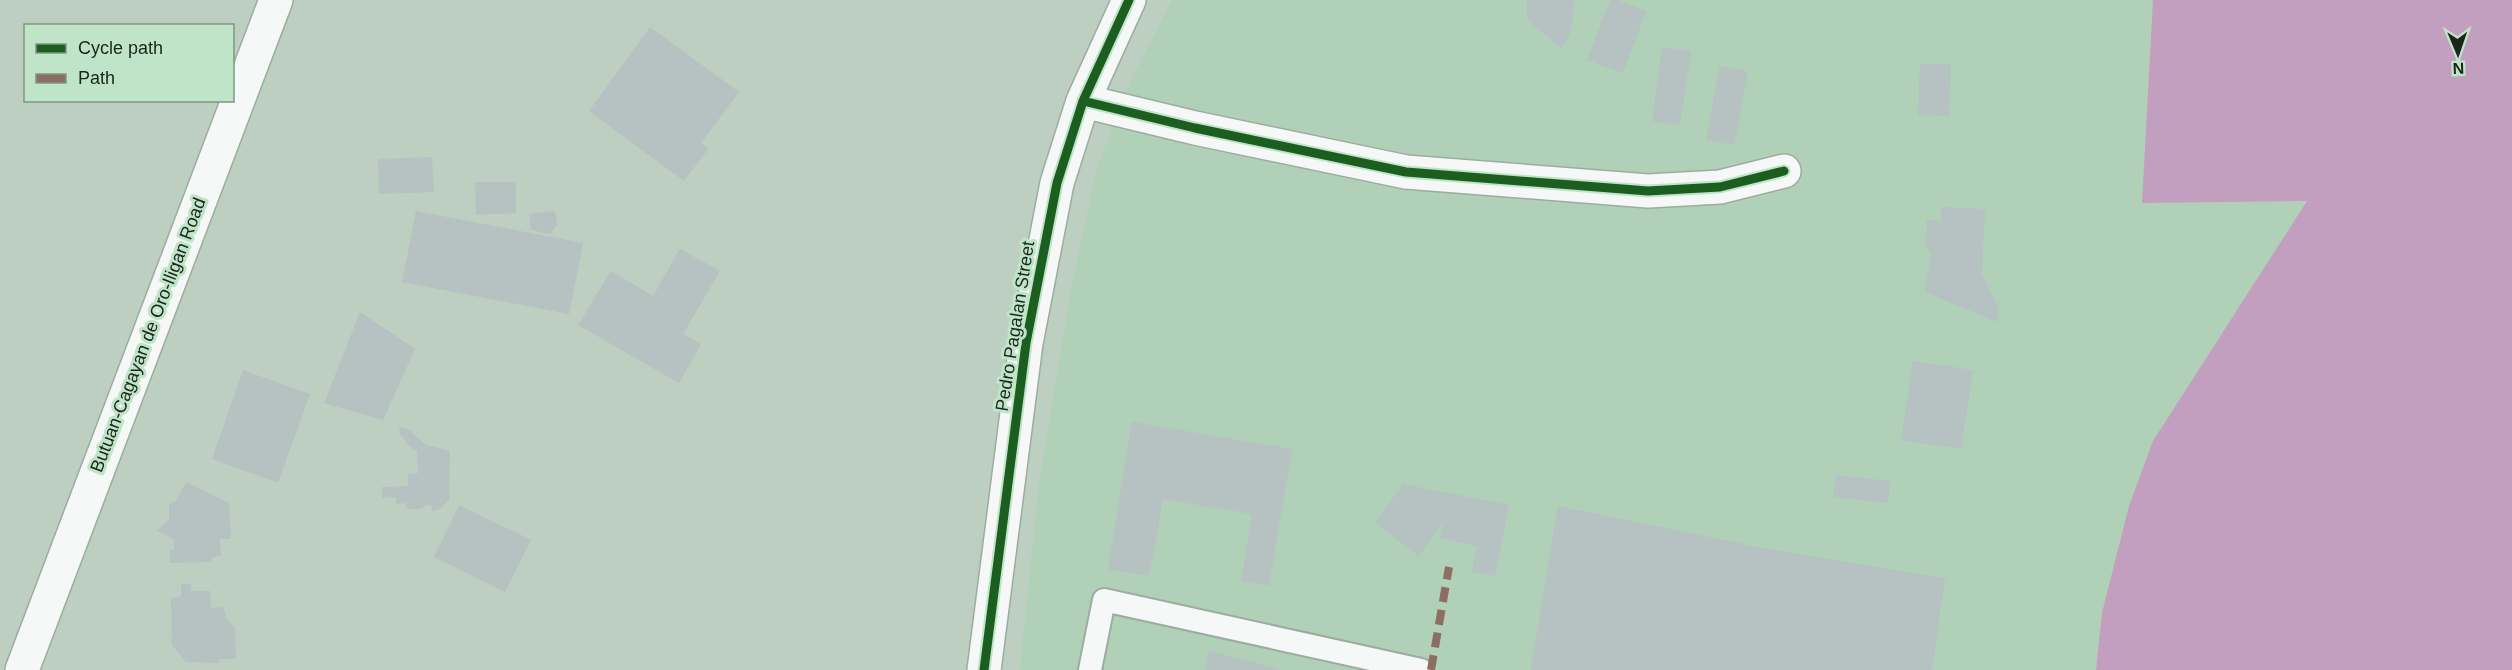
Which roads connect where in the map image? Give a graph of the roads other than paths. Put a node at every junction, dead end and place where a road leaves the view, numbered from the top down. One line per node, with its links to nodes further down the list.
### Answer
1 (276, 0): 5 (main road, Butuan-Cagayan de Oro-Iligan Road)
2 (1129, 0): 3 (main road, Pedro Pagalan Street)
3 (1083, 101): 4 (main road); 6 (main road, Pedro Pagalan Street)
4 (1784, 171)
5 (22, 670)
6 (984, 670)
7 (1090, 670): 8 (lane)
8 (1421, 670)

